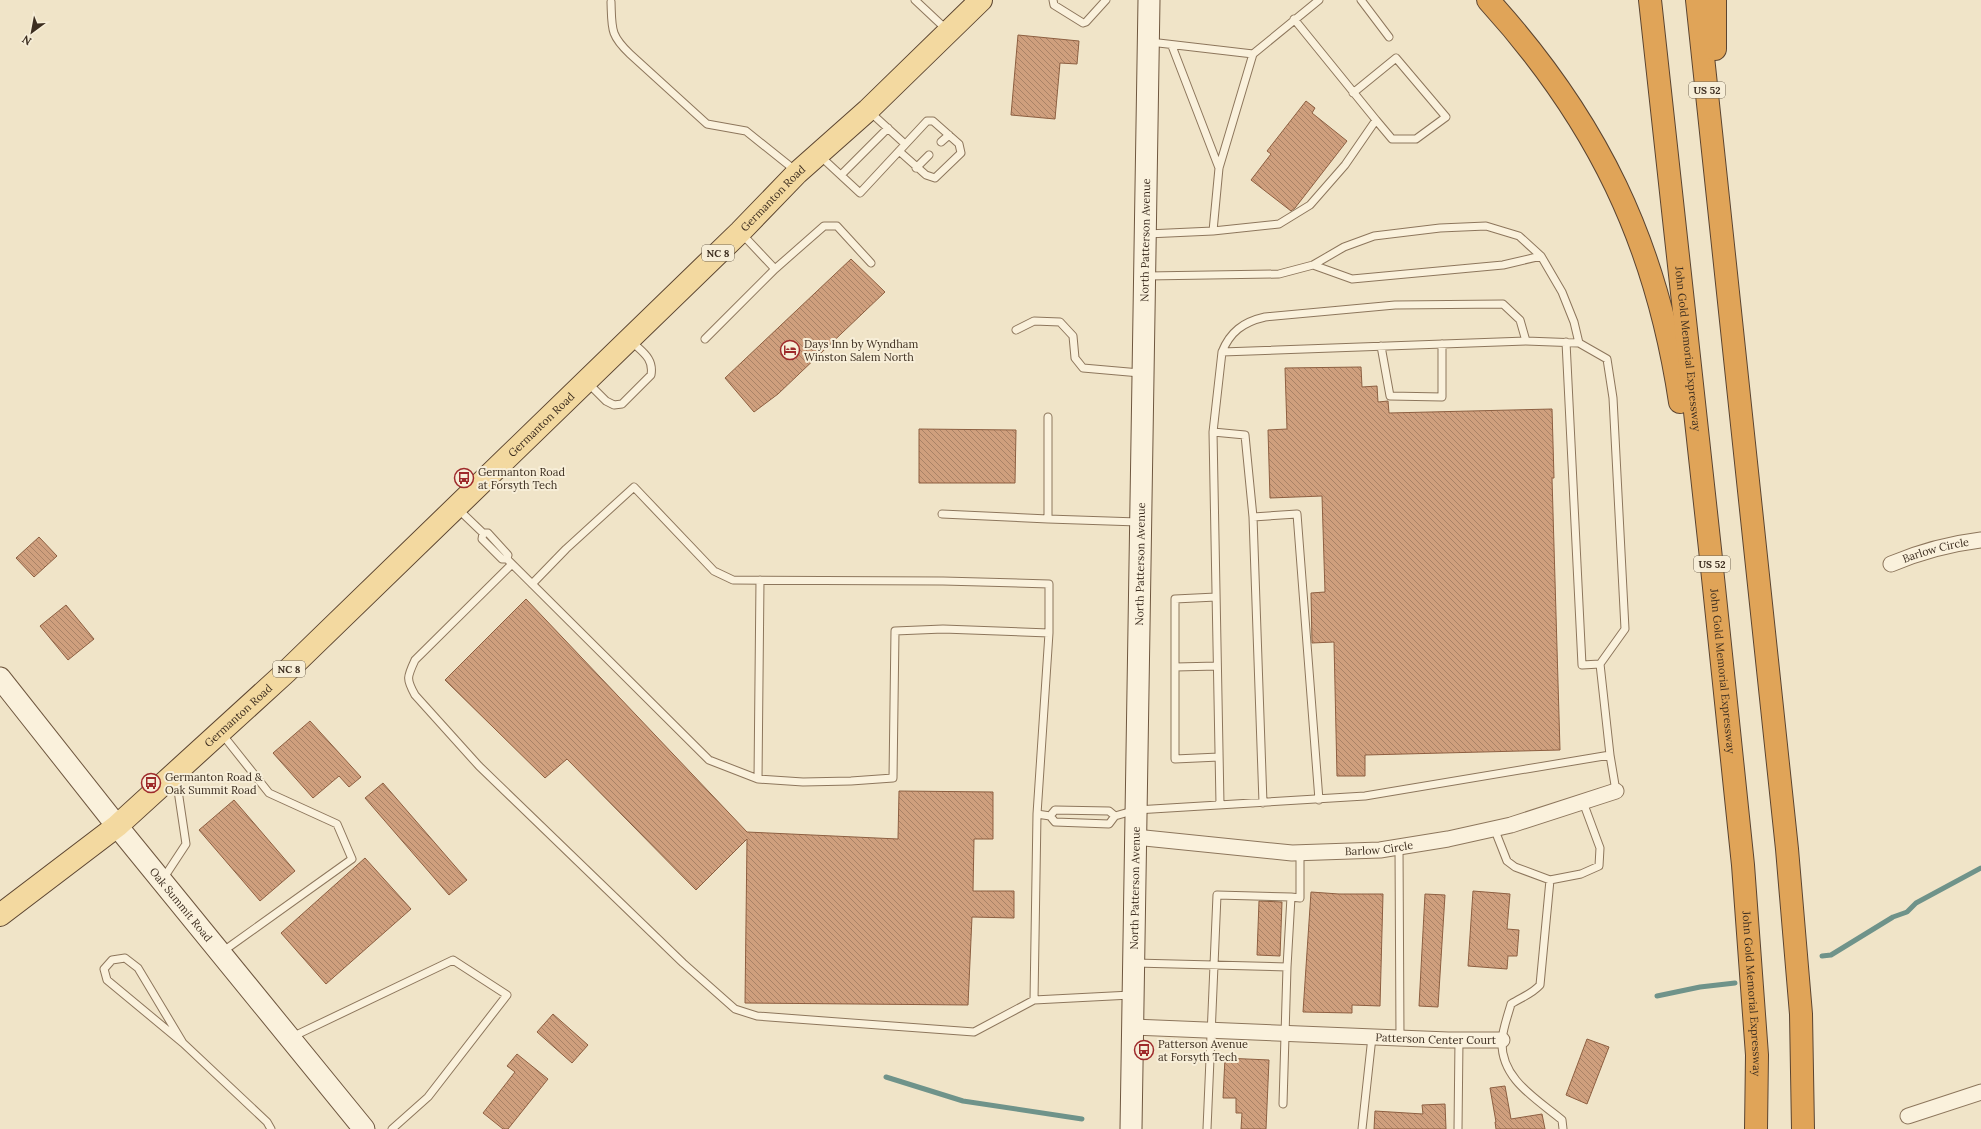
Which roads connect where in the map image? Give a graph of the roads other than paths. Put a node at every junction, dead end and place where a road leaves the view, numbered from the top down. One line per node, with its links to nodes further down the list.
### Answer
1 (915, 0): 14 (lane)
2 (981, 0): 14 (main road, Germanton Road / NC 8)
3 (1053, 0): 4 (lane)
4 (1106, 0)
5 (1149, 0): 16 (main road, North Patterson Avenue)
6 (1319, 0): 13 (lane)
7 (1361, 0): 15 (lane)
8 (1488, 0): 61 (highway)
9 (1650, 0): 61 (highway, John Gold Memorial Expressway / US 52)
10 (1697, 0): 33 (highway, US 52)
11 (1715, 0): 33 (highway)
12 (611, 2): 31 (lane)
13 (1294, 19): 18 (lane); 19 (lane)
14 (948, 32): 20 (main road, Germanton Road / NC 8)
15 (1389, 37)
16 (1148, 42): 17 (lane); 36 (main road, North Patterson Avenue)
17 (1172, 46): 18 (lane); 30 (lane)
18 (1253, 54): 30 (lane)
19 (1353, 93): 21 (lane); 21 (lane)
20 (868, 110): 22 (lane); 27 (main road, Germanton Road / NC 8)
21 (1376, 120): 34 (lane)
22 (888, 128): 25 (lane); 32 (lane)
23 (949, 135): 24 (lane); 25 (lane); 29 (lane)
24 (941, 142)
25 (905, 144): 26 (lane)
26 (899, 151): 29 (lane); 32 (lane)
27 (818, 154): 31 (main road, Germanton Road / NC 8); 32 (lane)
28 (929, 155): 29 (lane)
29 (916, 168)
30 (1219, 168): 34 (lane)
31 (797, 173): 35 (main road, Germanton Road / NC 8)
32 (841, 175)
33 (1717, 181): 122 (highway, US 52)
34 (1213, 231): 36 (lane)
35 (740, 232): 40 (lane); 44 (main road, Germanton Road / NC 8)
36 (1146, 234): 41 (main road, North Patterson Avenue)
37 (1541, 256): 39 (lane); 39 (lane); 47 (lane)
38 (870, 262): 40 (lane)
39 (1313, 265): 41 (lane)
40 (775, 269): 43 (lane)
41 (1144, 276): 51 (main road, North Patterson Avenue)
42 (1016, 330): 51 (lane)
43 (705, 339)
44 (630, 340): 52 (main road, Germanton Road / NC 8); 52 (lane)
45 (1526, 341): 46 (lane); 48 (lane); 50 (lane)
46 (1566, 342): 47 (lane); 68 (lane)
47 (1579, 342): 68 (lane)
48 (1442, 344): 49 (lane); 49 (lane)
49 (1382, 346): 50 (lane)
50 (1222, 352): 54 (lane)
51 (1143, 373): 59 (main road, North Patterson Avenue)
52 (586, 381): 55 (main road, Germanton Road / NC 8)
53 (1048, 417): 58 (lane)
54 (1213, 432): 57 (lane); 66 (lane)
55 (457, 507): 62 (lane); 72 (main road, Germanton Road / NC 8)
56 (942, 514): 58 (lane)
57 (1253, 517): 78 (lane); 80 (lane)
58 (1048, 518): 59 (lane)
59 (1140, 522): 82 (main road, North Patterson Avenue)
60 (1981, 540): 63 (street, Barlow Circle)
61 (1710, 549): 121 (highway, John Gold Memorial Expressway / US 52)
62 (509, 562): 65 (lane); 100 (lane)
63 (1891, 564)
64 (760, 580): 65 (lane); 67 (lane); 76 (lane)
65 (532, 584): 76 (lane)
66 (1216, 597): 69 (lane); 70 (lane)
67 (1049, 633): 76 (lane); 83 (lane)
68 (1600, 664): 73 (lane)
69 (1217, 666): 70 (lane); 74 (lane)
70 (1176, 668): 74 (lane)
71 (0, 678): 86 (main road, Oak Summit Road)
72 (221, 732): 75 (main road, Germanton Road / NC 8); 95 (lane)
73 (1610, 755): 77 (lane); 78 (lane)
74 (1219, 757): 81 (lane)
75 (175, 774): 86 (main road, Germanton Road / NC 8); 92 (lane)
76 (758, 779)
77 (1616, 791): 79 (street, Barlow Circle)
78 (1319, 800): 80 (lane)
79 (1584, 802): 87 (street, Barlow Circle); 91 (lane)
80 (1263, 803): 81 (lane)
81 (1220, 804): 82 (lane)
82 (1136, 810): 85 (lane); 88 (main road, North Patterson Avenue)
83 (1037, 814): 84 (lane); 100 (lane)
84 (1050, 816): 85 (lane); 85 (lane)
85 (1115, 816)
86 (117, 826): 92 (main road, Oak Summit Road); 94 (main road, Germanton Road / NC 8)
87 (1494, 828): 89 (street, Barlow Circle); 91 (lane)
88 (1135, 837): 90 (street, Barlow Circle); 96 (main road, North Patterson Avenue)
89 (1399, 847): 90 (street, Barlow Circle); 106 (lane)
90 (1300, 852): 93 (lane)
91 (1550, 880): 108 (lane, Patterson Center Court)
92 (162, 881): 95 (main road, Oak Summit Road)
93 (1291, 897): 97 (lane); 98 (lane)
94 (0, 915)
95 (220, 952): 105 (main road, Oak Summit Road)
96 (1133, 963): 97 (lane); 99 (main road, North Patterson Avenue)
97 (1213, 965): 98 (lane); 102 (lane)
98 (1288, 967): 103 (lane)
99 (1133, 995): 100 (lane); 101 (main road, North Patterson Avenue)
100 (1034, 1000)
101 (1133, 1026): 102 (street, Patterson Center Court); 116 (main road, North Patterson Avenue)
102 (1212, 1030): 103 (street, Patterson Center Court); 117 (lane)
103 (1285, 1033): 104 (street, Patterson Center Court); 111 (lane)
104 (1372, 1037): 106 (street, Patterson Center Court); 118 (lane)
105 (290, 1038): 114 (main road, Oak Summit Road); 115 (lane)
106 (1400, 1038): 107 (street, Patterson Center Court)
107 (1458, 1040): 108 (street, Patterson Center Court); 119 (lane)
108 (1502, 1040): 120 (lane)
109 (183, 1043): 109 (lane); 113 (lane)
110 (1981, 1092): 112 (street)
111 (1283, 1104)
112 (1908, 1116)
113 (271, 1129)
114 (364, 1129)
115 (392, 1129)
116 (1132, 1129)
117 (1207, 1129)
118 (1362, 1129)
119 (1458, 1129)
120 (1563, 1129)
121 (1756, 1129)
122 (1803, 1129)

